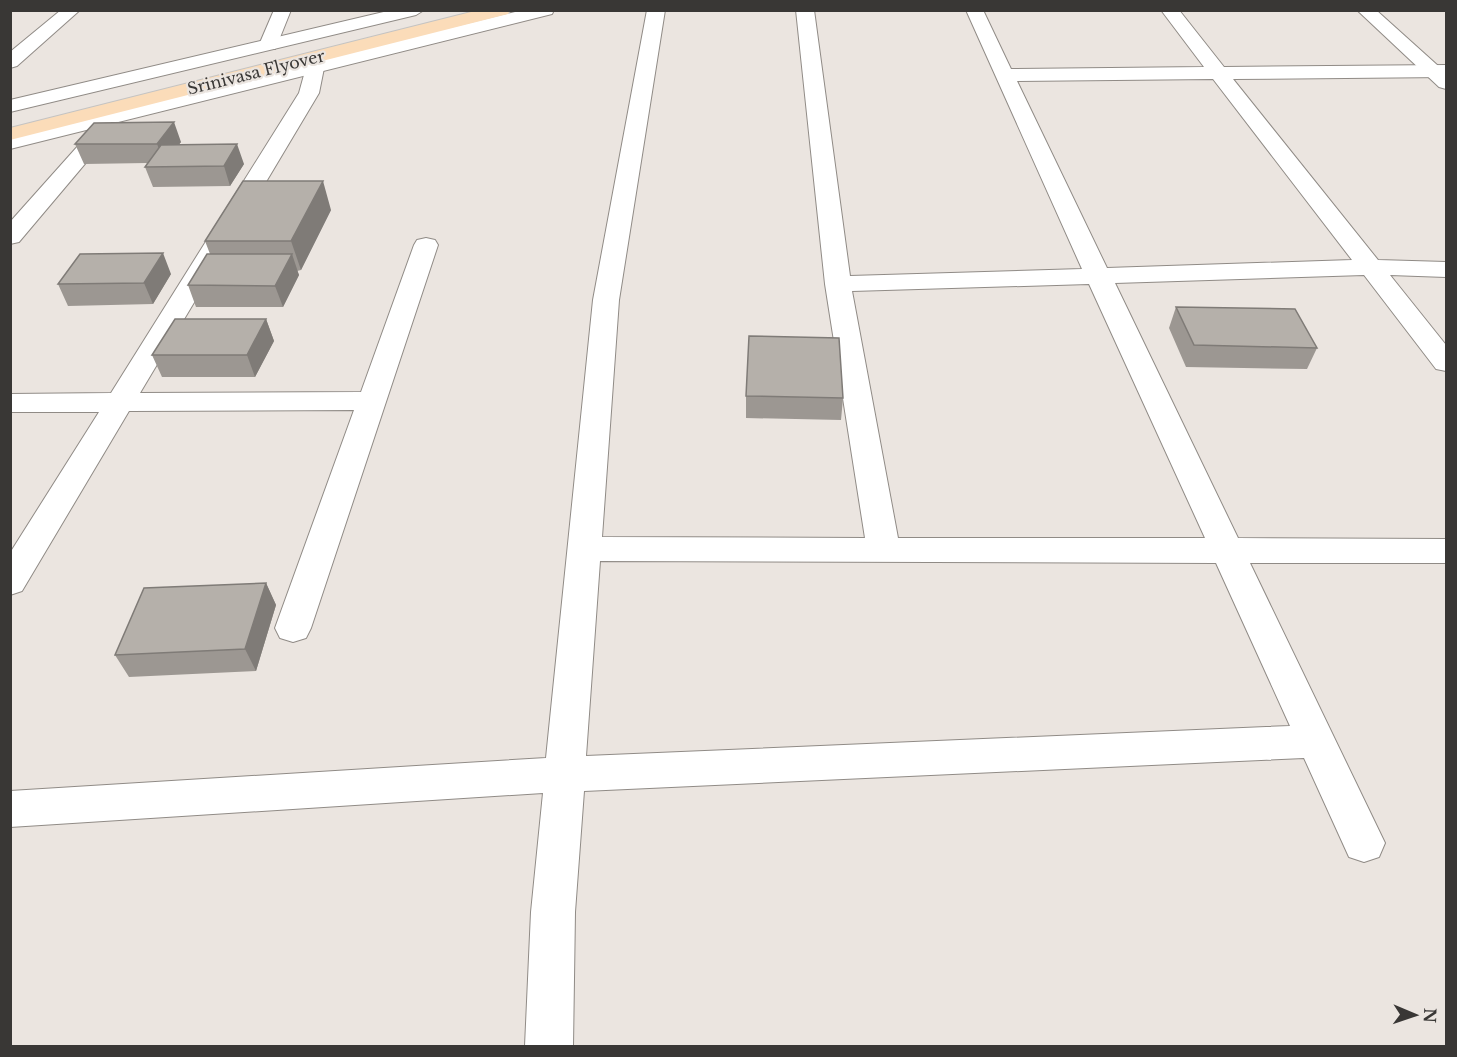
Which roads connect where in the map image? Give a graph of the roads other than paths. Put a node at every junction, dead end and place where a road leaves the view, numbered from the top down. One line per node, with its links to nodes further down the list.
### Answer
1 (72, 10): 13 (street)
2 (283, 10): 12 (street)
3 (416, 10): 12 (street)
4 (450, 10): 19 (main road, Srinivasa Flyover)
5 (502, 10): 21 (main road, Srinivasa Flyover)
6 (546, 10): 14 (street)
7 (656, 10): 33 (street)
8 (805, 10): 28 (street)
9 (974, 10): 16 (street)
10 (1169, 10): 15 (street)
11 (1365, 10): 17 (street)
12 (268, 45): 18 (street)
13 (10, 62)
14 (314, 68): 20 (street); 30 (street)
15 (1217, 72): 16 (street); 17 (street); 25 (street)
16 (1004, 75): 27 (street)
17 (1442, 75)
18 (10, 106)
19 (10, 115)
20 (114, 117): 22 (street); 23 (street)
21 (10, 134)
22 (10, 144)
23 (10, 237)
24 (426, 246): 31 (street)
25 (1371, 267): 26 (street); 27 (street); 29 (street)
26 (1446, 268)
27 (1099, 277): 28 (street); 35 (street)
28 (838, 284): 34 (street)
29 (1446, 363)
30 (121, 401): 31 (street); 32 (street); 37 (street)
31 (370, 401): 38 (street)
32 (10, 403)
33 (585, 549): 34 (street); 40 (street)
34 (884, 550): 35 (street)
35 (1227, 551): 36 (street); 39 (street)
36 (1446, 551)
37 (10, 582)
38 (293, 628)
39 (1316, 741): 40 (street); 42 (street)
40 (565, 774): 41 (street); 43 (street)
41 (10, 808)
42 (1364, 843)
43 (549, 1047)

